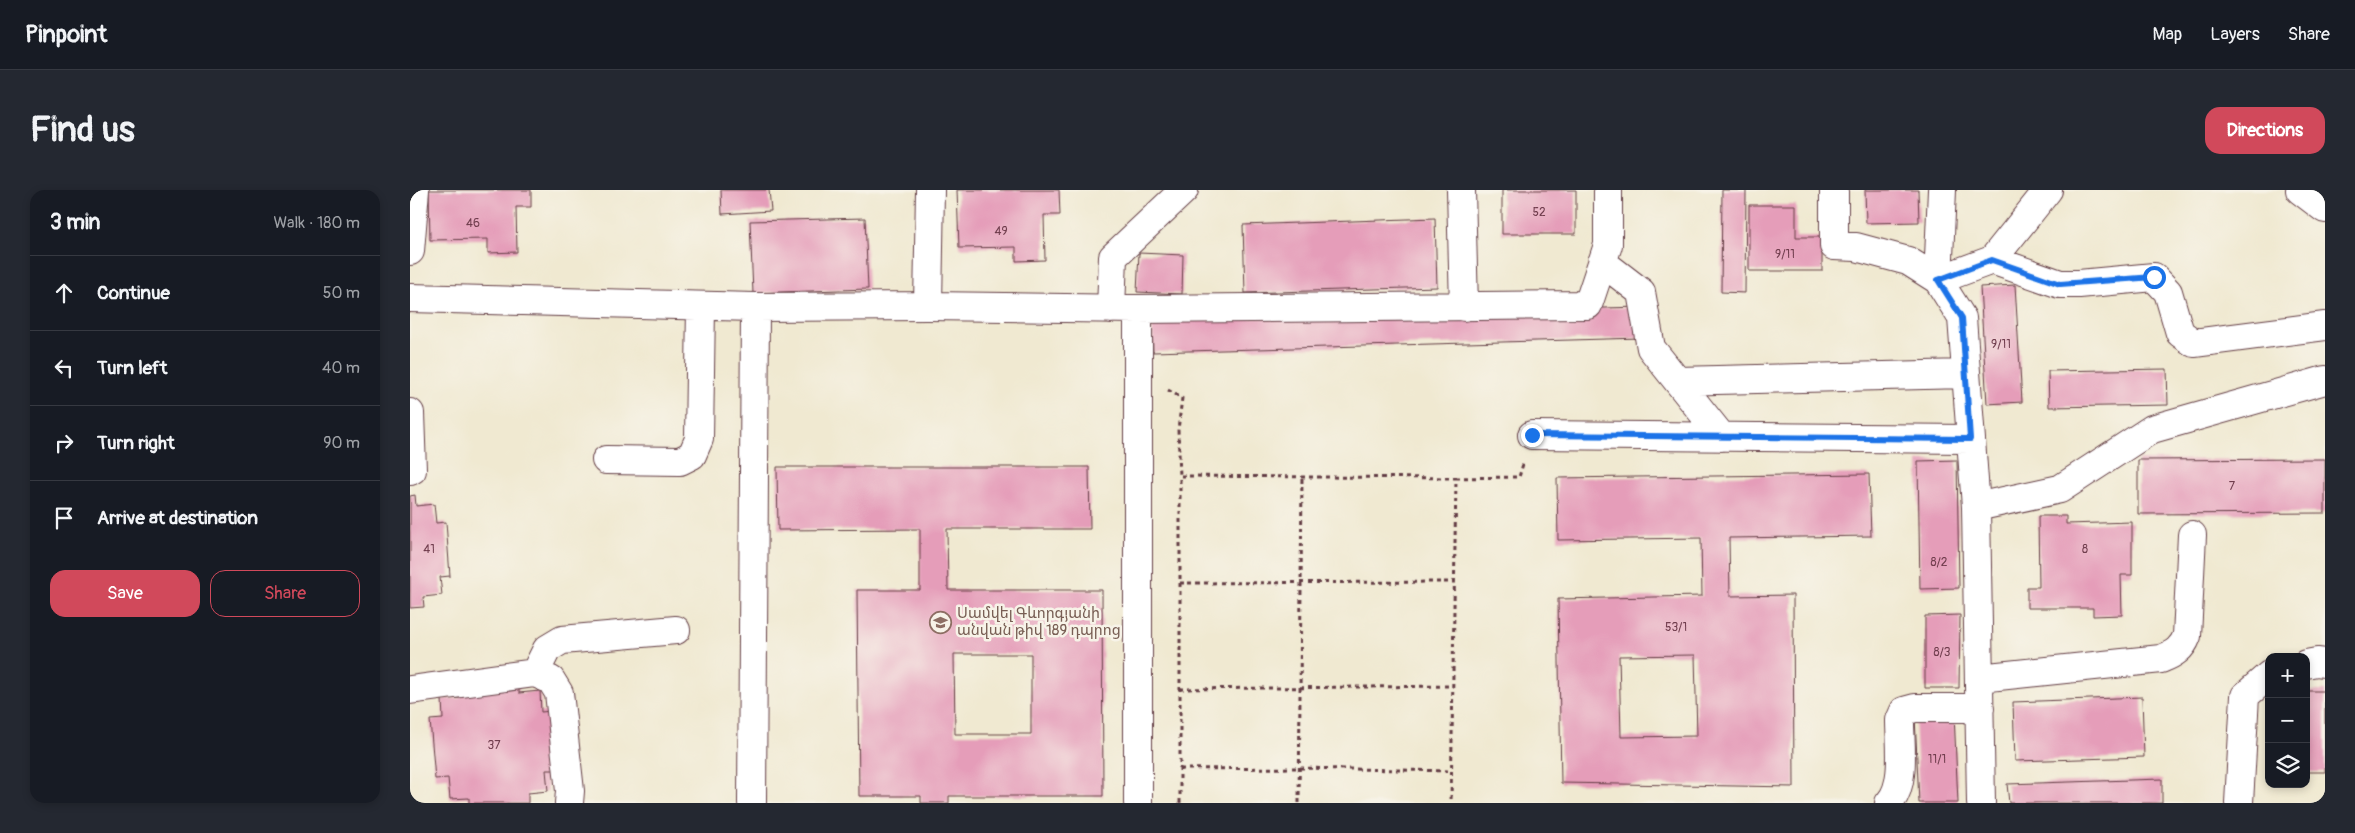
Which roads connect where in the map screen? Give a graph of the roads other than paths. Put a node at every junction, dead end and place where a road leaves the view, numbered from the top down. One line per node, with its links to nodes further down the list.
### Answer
1 (415, 190): 11 (lane)
2 (930, 190): 17 (lane)
3 (1184, 190): 20 (lane)
4 (1461, 190): 19 (lane)
5 (1608, 190): 13 (lane)
6 (1834, 190): 14 (lane)
7 (1942, 190): 14 (lane)
8 (2048, 190): 12 (lane)
9 (2300, 190): 10 (lane)
10 (2325, 209)
11 (410, 251)
12 (1992, 260): 14 (lane); 22 (lane)
13 (1602, 262): 19 (lane); 25 (lane)
14 (1938, 280): 23 (lane)
15 (410, 298): 16 (lane)
16 (701, 306): 18 (lane); 30 (lane)
17 (928, 306): 18 (lane); 20 (lane)
18 (755, 307): 43 (lane)
19 (1464, 307): 21 (lane)
20 (1111, 309): 21 (lane)
21 (1138, 309): 44 (lane)
22 (2325, 326)
23 (1965, 374): 25 (lane); 29 (lane)
24 (2325, 380): 32 (lane)
25 (1678, 381): 28 (lane)
26 (410, 413): 31 (lane)
27 (1532, 435): 28 (lane)
28 (1722, 437): 29 (lane)
29 (1970, 439): 32 (lane)
30 (606, 460)
31 (410, 471)
32 (1976, 507): 38 (lane)
33 (2192, 535): 38 (lane)
34 (676, 630): 37 (lane)
35 (2310, 663): 36 (lane)
36 (2325, 663)
37 (535, 673): 40 (lane); 42 (lane)
38 (1979, 678): 41 (lane)
39 (2265, 678): 47 (lane)
40 (410, 690)
41 (1980, 708): 45 (lane); 46 (lane)
42 (569, 803)
43 (752, 803)
44 (1138, 803)
45 (1889, 803)
46 (1981, 803)
47 (2239, 803)

